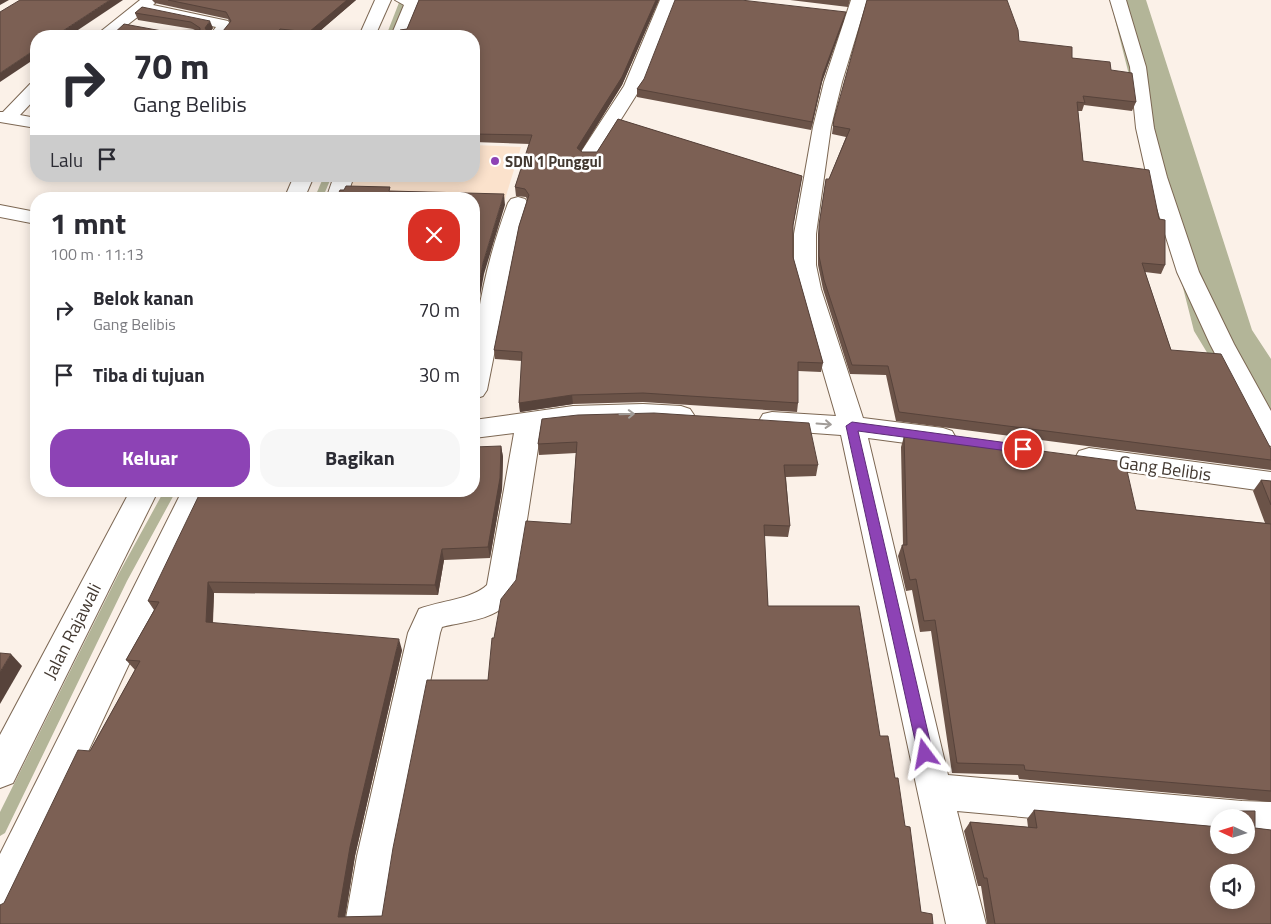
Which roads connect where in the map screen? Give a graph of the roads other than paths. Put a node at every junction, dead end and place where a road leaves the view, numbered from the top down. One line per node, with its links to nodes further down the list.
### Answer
1 (383, 0): 11 (street)
2 (405, 0): 12 (street)
3 (668, 0): 16 (street)
4 (1118, 0): 26 (street)
5 (145, 4): 7 (street); 10 (street)
6 (851, 9): 24 (street)
7 (119, 24): 8 (street); 9 (street)
8 (137, 27)
9 (111, 30)
10 (222, 30)
11 (370, 30)
12 (401, 30)
13 (30, 93): 14 (street)
14 (2, 113): 15 (street)
15 (30, 121)
16 (589, 154)
17 (518, 203): 20 (street)
18 (0, 211): 19 (street)
19 (30, 217)
20 (480, 362)
21 (702, 417): 23 (street, one-way to 21)
22 (750, 419): 24 (street, one-way to 24)
23 (529, 423): 25 (street); 38 (street)
24 (852, 426): 27 (street); 33 (street)
25 (480, 428)
26 (1271, 436)
27 (969, 442)
28 (1066, 455): 29 (street, Gang Belibis)
29 (1271, 482)
30 (141, 497): 32 (street, Jalan Rajawali)
31 (193, 497): 37 (street)
32 (0, 771)
33 (934, 791): 34 (street); 39 (street)
34 (1210, 816)
35 (1255, 819): 36 (street)
36 (1271, 820)
37 (0, 896)
38 (365, 924)
39 (966, 924)

